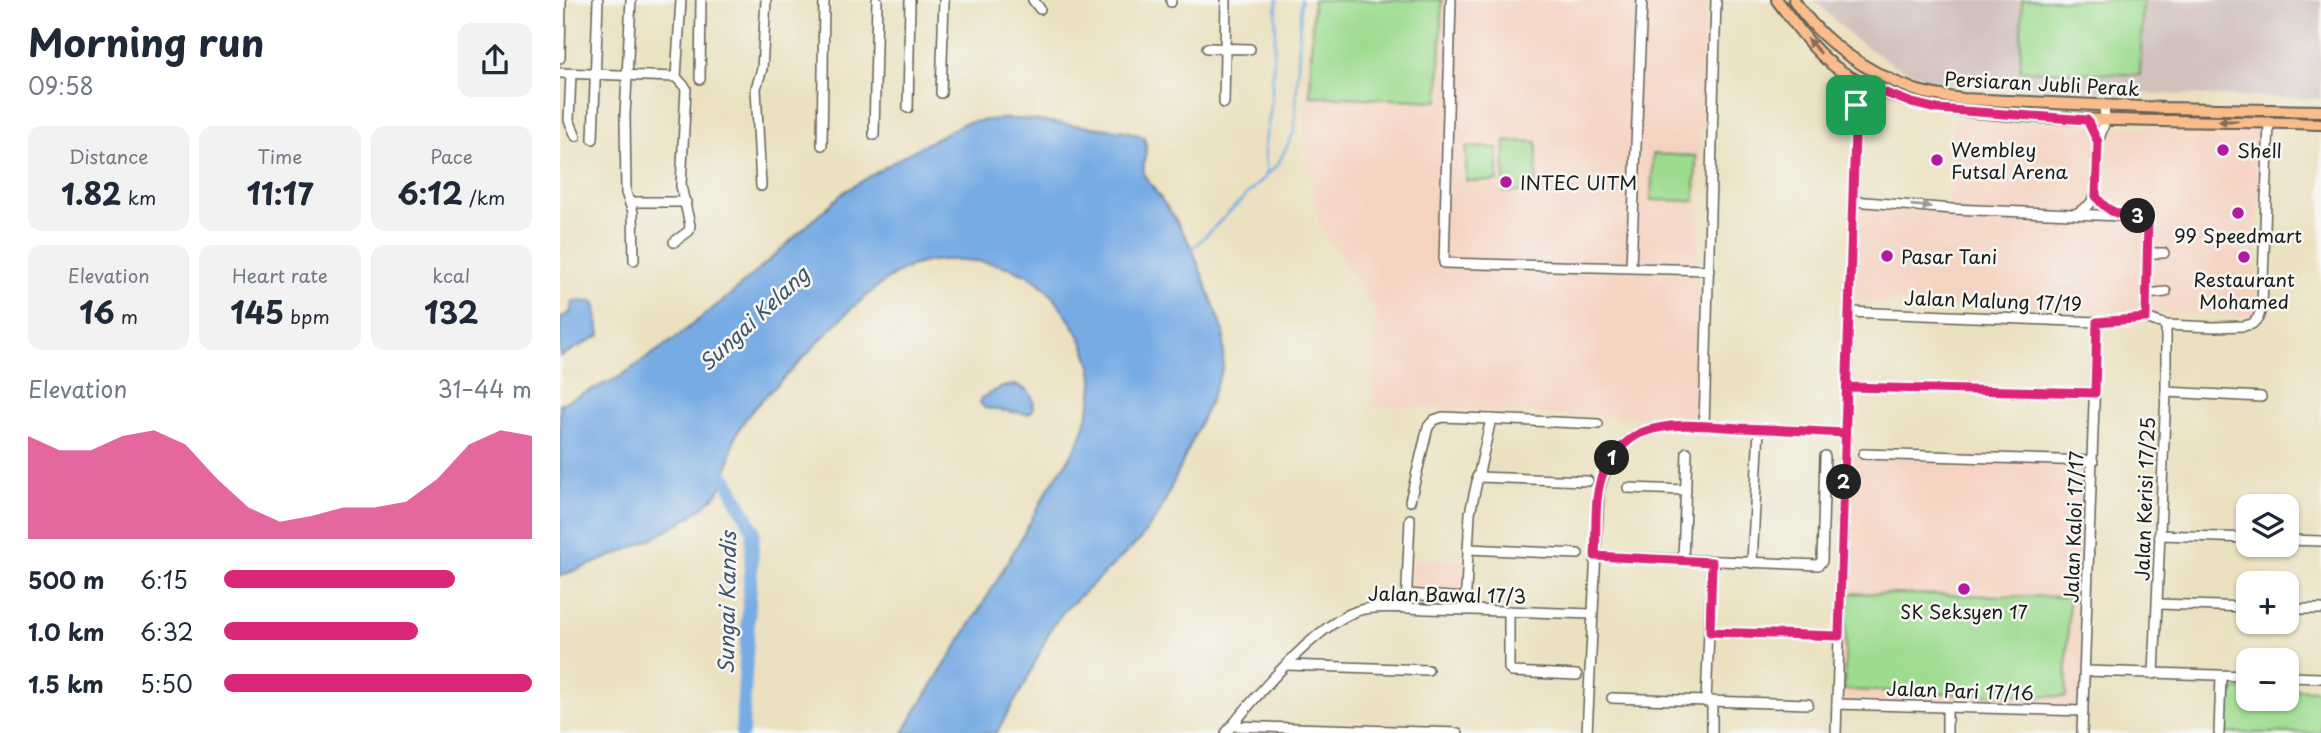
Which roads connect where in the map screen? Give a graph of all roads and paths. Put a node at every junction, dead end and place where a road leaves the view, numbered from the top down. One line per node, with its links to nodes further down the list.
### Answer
1 (561, 0): 22 (street)
2 (598, 0): 27 (street)
3 (631, 0): 28 (street)
4 (681, 0): 29 (street)
5 (701, 0): 30 (street)
6 (766, 0): 48 (street)
7 (824, 0): 47 (street)
8 (877, 0): 43 (street)
9 (909, 0): 37 (street)
10 (944, 0): 33 (street)
11 (1033, 0): 18 (street)
12 (1226, 0): 20 (street)
13 (1451, 0): 59 (street)
14 (1642, 0): 59 (street)
15 (1716, 0): 60 (street)
16 (1777, 0): 24 (main road, Persiaran Jubli Perak, one-way to 16)
17 (1794, 0): 23 (main road, Persiaran Jubli Perak)
18 (1040, 9)
19 (1207, 48): 20 (street)
20 (1226, 49): 21 (street); 34 (street)
21 (1250, 50)
22 (560, 58)
23 (1853, 59): 31 (main road); 36 (main road, Persiaran Jubli Perak)
24 (1840, 71): 31 (main road, Persiaran Jubli Perak); 35 (main road)
25 (560, 73): 26 (street)
26 (571, 74): 27 (street); 44 (street)
27 (595, 75): 28 (street); 45 (street)
28 (628, 76): 29 (street); 51 (street)
29 (676, 77): 52 (street)
30 (700, 79)
31 (1861, 82): 32 (main road, Persiaran Jubli Perak); 35 (street)
32 (1883, 92): 35 (main road); 39 (main road, Persiaran Jubli Perak)
33 (941, 93)
34 (1224, 103)
35 (1856, 105): 50 (street)
36 (2104, 105): 38 (main road, Persiaran Jubli Perak); 40 (street)
37 (908, 108)
38 (2321, 111)
39 (2087, 120): 40 (main road, Persiaran Jubli Perak); 46 (street)
40 (2105, 121): 41 (main road, Persiaran Jubli Perak, one-way to 40); 46 (street)
41 (2269, 122): 42 (main road, Persiaran Jubli Perak); 66 (street, Jalan Malung 17/19)
42 (2321, 124)
43 (874, 135)
44 (576, 136)
45 (593, 139)
46 (2098, 142): 49 (street)
47 (821, 145)
48 (761, 186)
49 (2096, 196): 53 (street); 54 (street)
50 (1853, 201): 53 (street, one-way to 53); 63 (street)
51 (631, 202): 52 (street); 58 (street)
52 (686, 202): 55 (street)
53 (2076, 214): 54 (street)
54 (2123, 216): 56 (street)
55 (674, 242)
56 (2147, 253): 57 (street); 62 (street)
57 (2164, 253)
58 (634, 260)
59 (1632, 267): 60 (street)
60 (1709, 270): 73 (street)
61 (2166, 292): 62 (street)
62 (2146, 294): 64 (street)
63 (1849, 312): 65 (street, Jalan Malung 17/19); 67 (street)
64 (2146, 318): 65 (street, Jalan Malung 17/19); 66 (street, Jalan Malung 17/19)
65 (2097, 322): 69 (street, Jalan Kaloi 17/17)
66 (2166, 325): 68 (street, Jalan Kerisi 17/25)
67 (1847, 387): 69 (street); 75 (street)
68 (2165, 392): 70 (street); 86 (street, Jalan Kerisi 17/25)
69 (2095, 393): 79 (street, Jalan Kaloi 17/17)
70 (2261, 397)
71 (1491, 419): 72 (street); 80 (street); 84 (street)
72 (1598, 424)
73 (1704, 426): 74 (street); 92 (street)
74 (1759, 429): 75 (street); 95 (street)
75 (1845, 433): 107 (street)
76 (1687, 452): 83 (street)
77 (1863, 454): 79 (street)
78 (1825, 456): 95 (street)
79 (2093, 461): 110 (street, Jalan Kaloi 17/17)
80 (1478, 477): 81 (street); 90 (street)
81 (1588, 481)
82 (1628, 488): 83 (street)
83 (1686, 490): 93 (street)
84 (1410, 501)
85 (1410, 519): 96 (street)
86 (2160, 535): 87 (street); 98 (street, Jalan Kerisi 17/25)
87 (2236, 538)
88 (2299, 540): 89 (street)
89 (2321, 541)
90 (1468, 549): 91 (street); 97 (street)
91 (1578, 554)
92 (1595, 556): 93 (street); 105 (street)
93 (1683, 560): 94 (street)
94 (1712, 562): 95 (street); 106 (street)
95 (1752, 563)
96 (1407, 594): 97 (street); 100 (street)
97 (1465, 598): 103 (street)
98 (2158, 604): 99 (street); 111 (street, Jalan Kerisi 17/25)
99 (2236, 607)
100 (1406, 608): 103 (street, Jalan Bawal 17/3); 108 (street, Jalan Bawal 17/3)
101 (2299, 608): 102 (street)
102 (2321, 609)
103 (1465, 610): 104 (street, Jalan Bawal 17/3)
104 (1509, 611): 105 (street, Jalan Bawal 17/3); 112 (street)
105 (1591, 614): 127 (street)
106 (1710, 632): 107 (street); 118 (street)
107 (1839, 636): 120 (street)
108 (1287, 665): 109 (street); 123 (street, Jalan Bawal 17/3)
109 (1428, 670)
110 (2085, 671): 111 (street); 122 (street, Jalan Kaloi 17/17)
111 (2154, 674): 113 (street)
112 (1577, 675)
113 (2221, 676): 114 (street); 132 (street)
114 (2236, 676)
115 (2299, 677): 116 (street)
116 (2321, 678)
117 (1612, 698): 118 (street)
118 (1709, 702): 119 (street); 128 (street)
119 (1808, 704)
120 (1837, 704): 121 (street, Jalan Pari 17/16); 129 (street)
121 (1948, 708): 122 (street, Jalan Pari 17/16); 130 (street)
122 (2083, 711): 131 (street, Jalan Kaloi 17/17)
123 (1229, 729): 124 (street)
124 (1327, 731): 125 (street)
125 (1383, 732): 126 (street)
126 (1458, 733)
127 (1587, 733)
128 (1712, 733)
129 (1836, 733)
130 (1947, 733)
131 (2082, 733)
132 (2219, 733)

